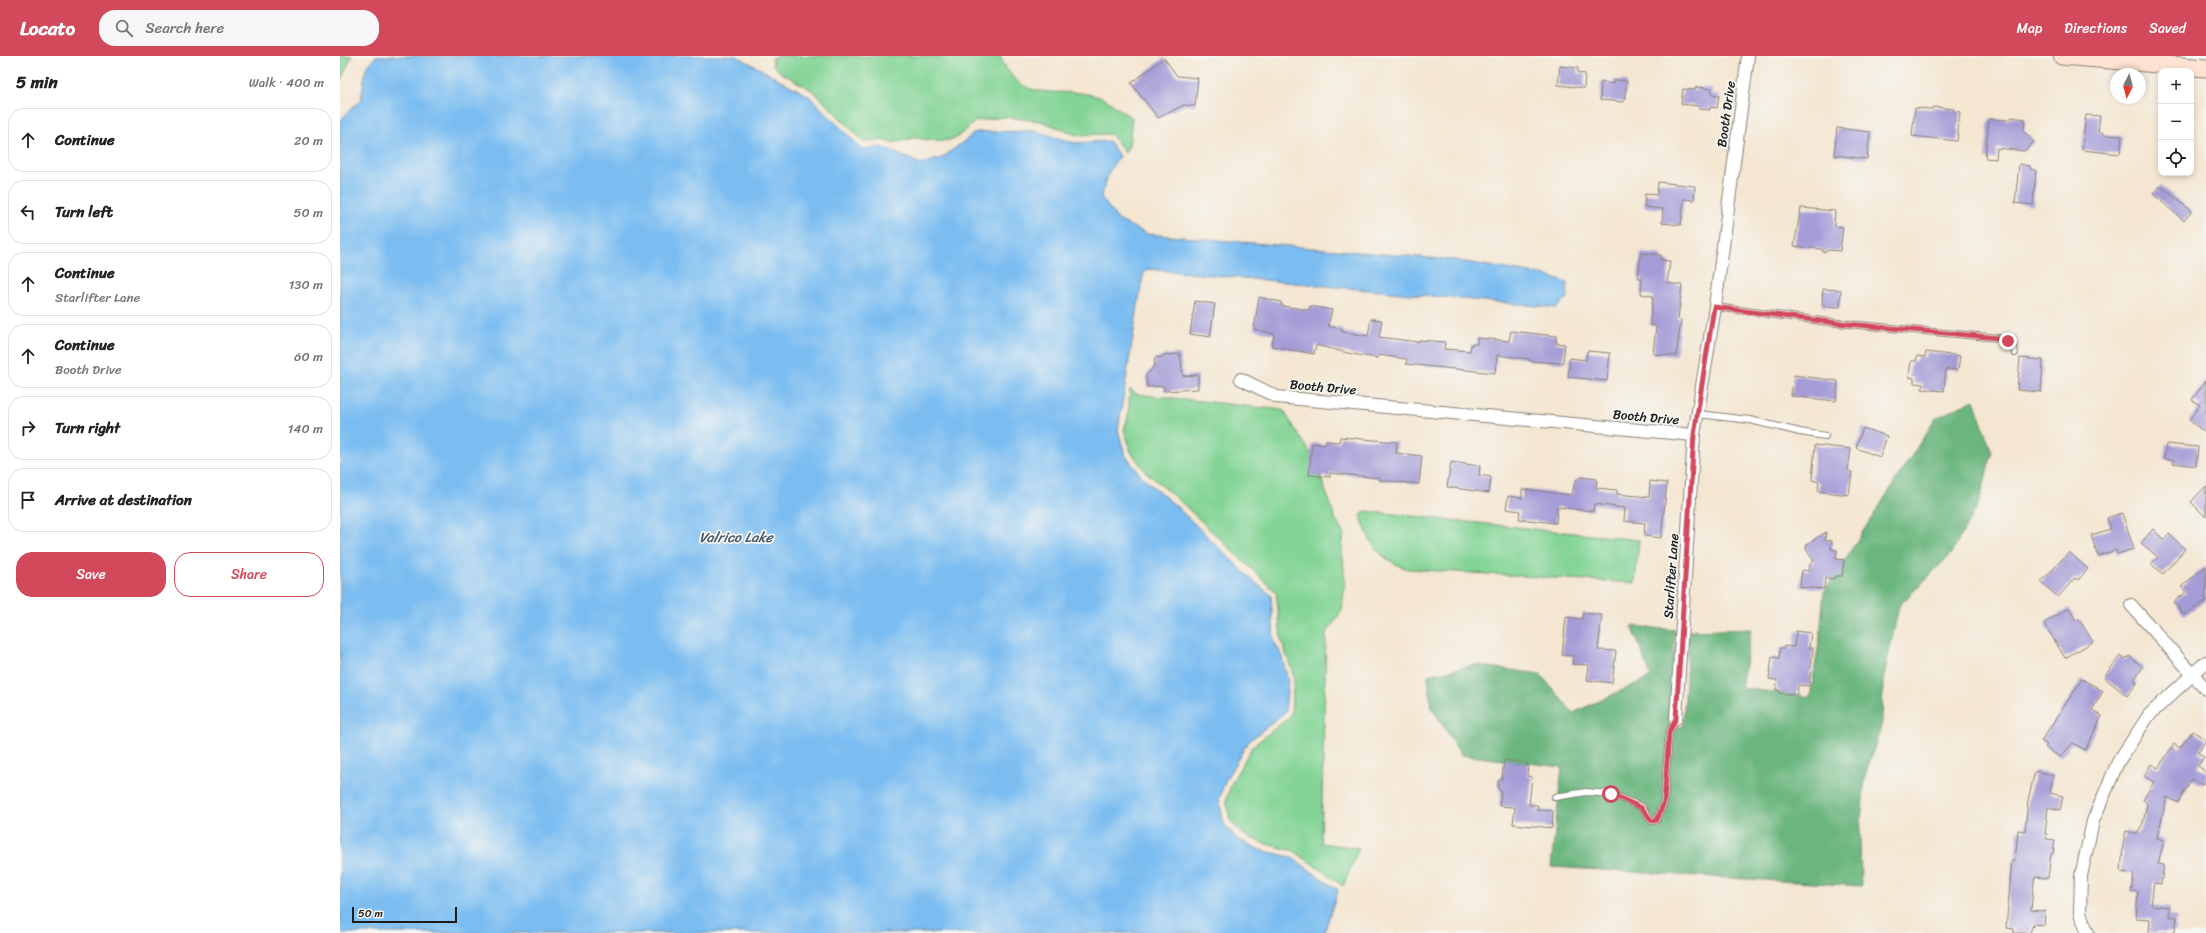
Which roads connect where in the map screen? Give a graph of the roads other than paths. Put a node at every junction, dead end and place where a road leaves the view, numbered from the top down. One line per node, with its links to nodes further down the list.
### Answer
1 (1748, 56): 5 (street, Booth Drive)
2 (2062, 56): 3 (street)
3 (2148, 60): 4 (street)
4 (2206, 68)
5 (1714, 307): 6 (lane); 8 (street, Booth Drive)
6 (2015, 353)
7 (1241, 379): 9 (street, Booth Drive)
8 (1698, 414): 9 (street, Booth Drive); 10 (lane)
9 (1694, 435): 15 (street, Starlifter Lane)
10 (1825, 436)
11 (2131, 605): 13 (street)
12 (2206, 662): 13 (street)
13 (2193, 674): 14 (street); 17 (street)
14 (2206, 689)
15 (1676, 718): 16 (lane)
16 (1555, 797)
17 (2088, 933)

